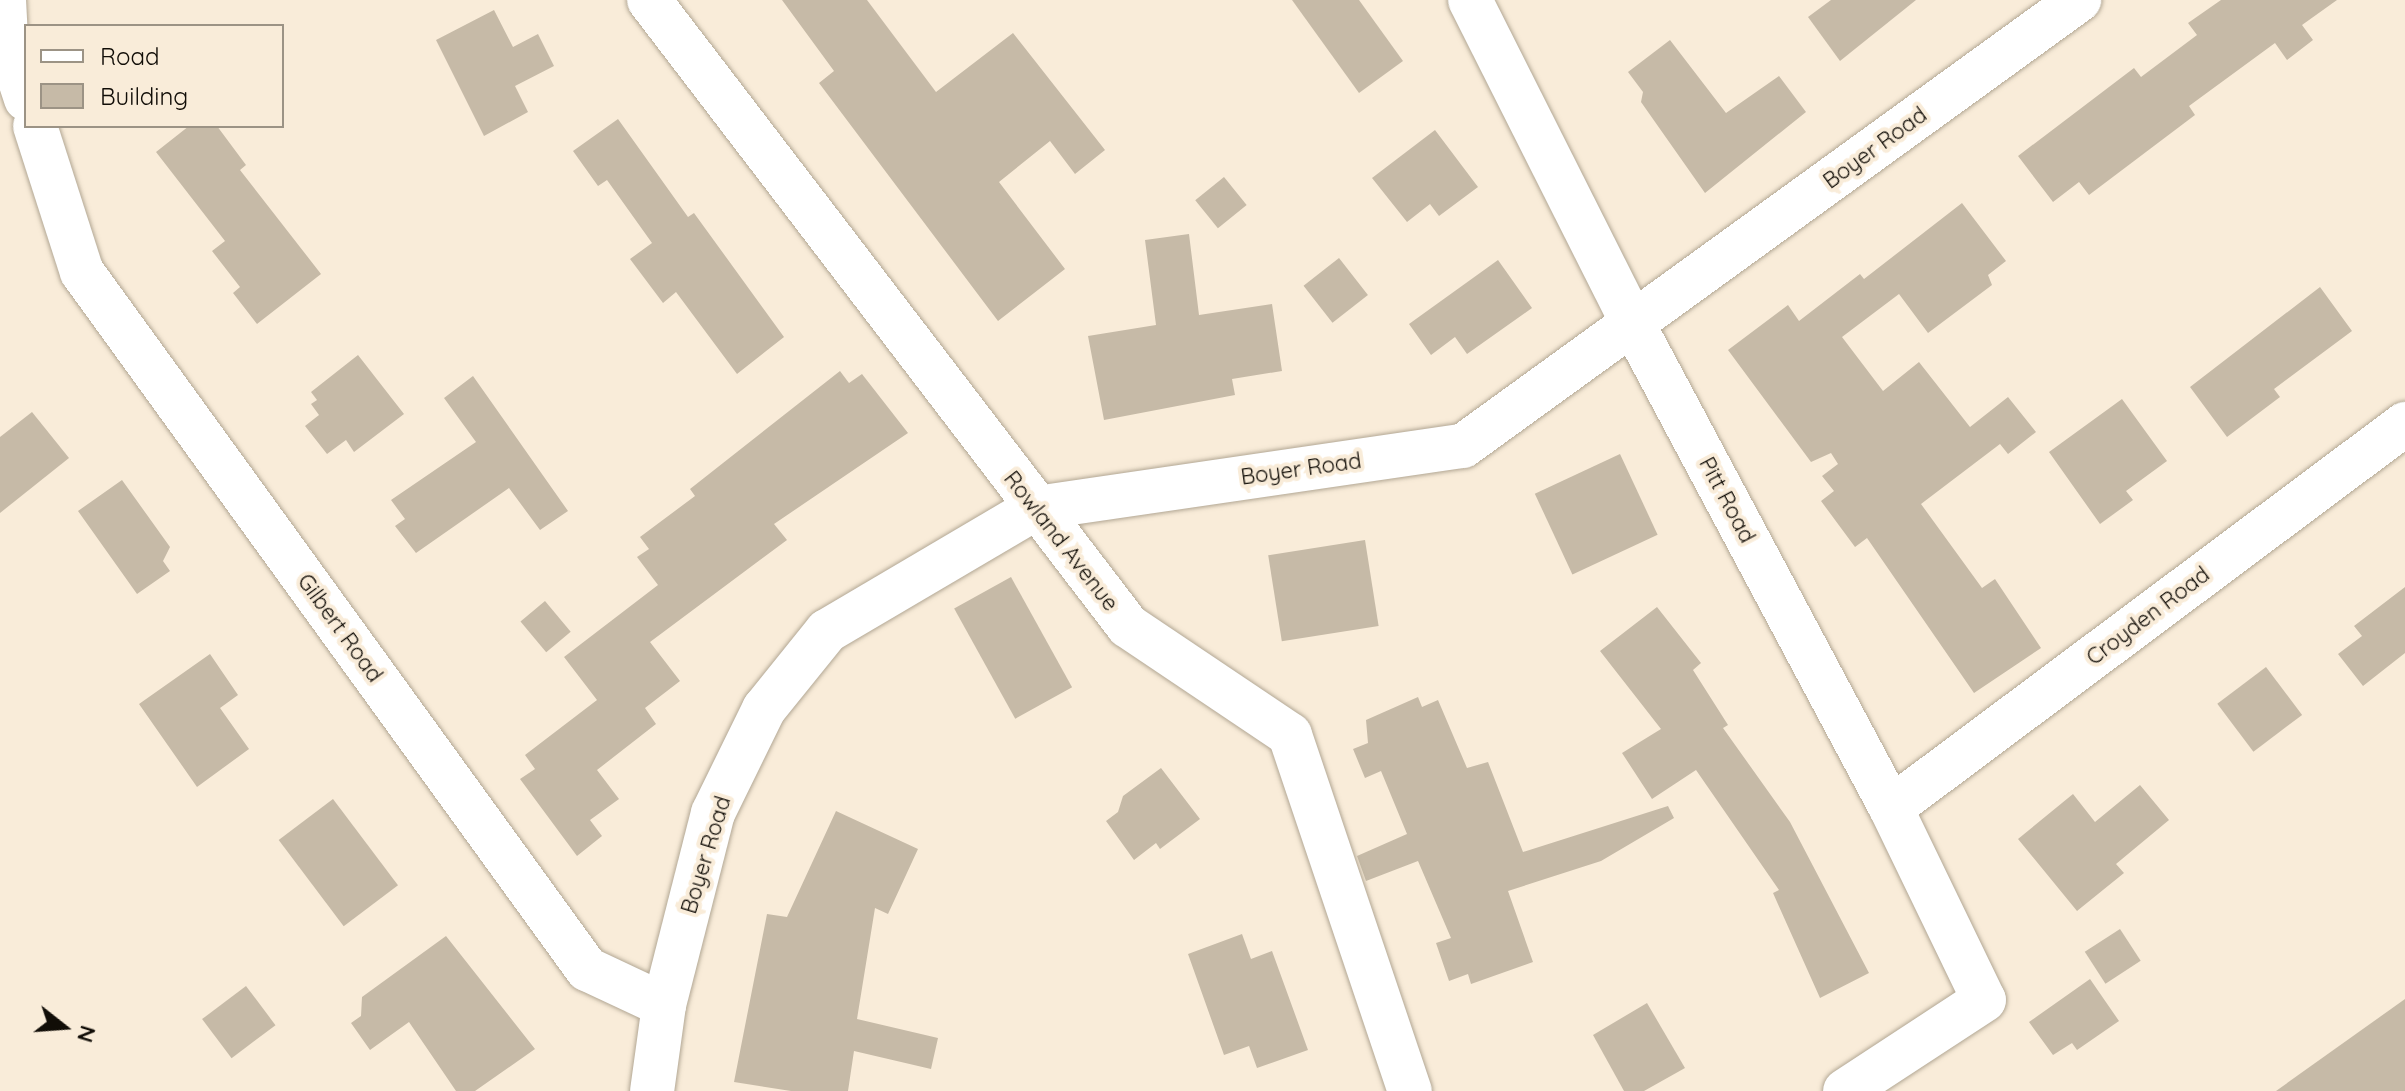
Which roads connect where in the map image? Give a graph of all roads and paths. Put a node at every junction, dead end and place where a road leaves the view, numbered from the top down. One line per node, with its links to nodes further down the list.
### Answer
1 (4, 0): 5 (street)
2 (649, 0): 9 (street, Rowland Avenue)
3 (1470, 0): 7 (street, Pitt Road)
4 (2079, 0): 7 (street, Boyer Road)
5 (24, 93)
6 (36, 128): 11 (street, Gilbert Road)
7 (1633, 324): 9 (street, Boyer Road); 10 (street, Pitt Road)
8 (2405, 424): 10 (street, Croyden Road)
9 (1036, 508): 11 (street, Boyer Road); 13 (street, Rowland Avenue)
10 (1891, 808): 14 (street, Pitt Road)
11 (664, 1005): 12 (street)
12 (652, 1091)
13 (1410, 1091)
14 (1845, 1091)

